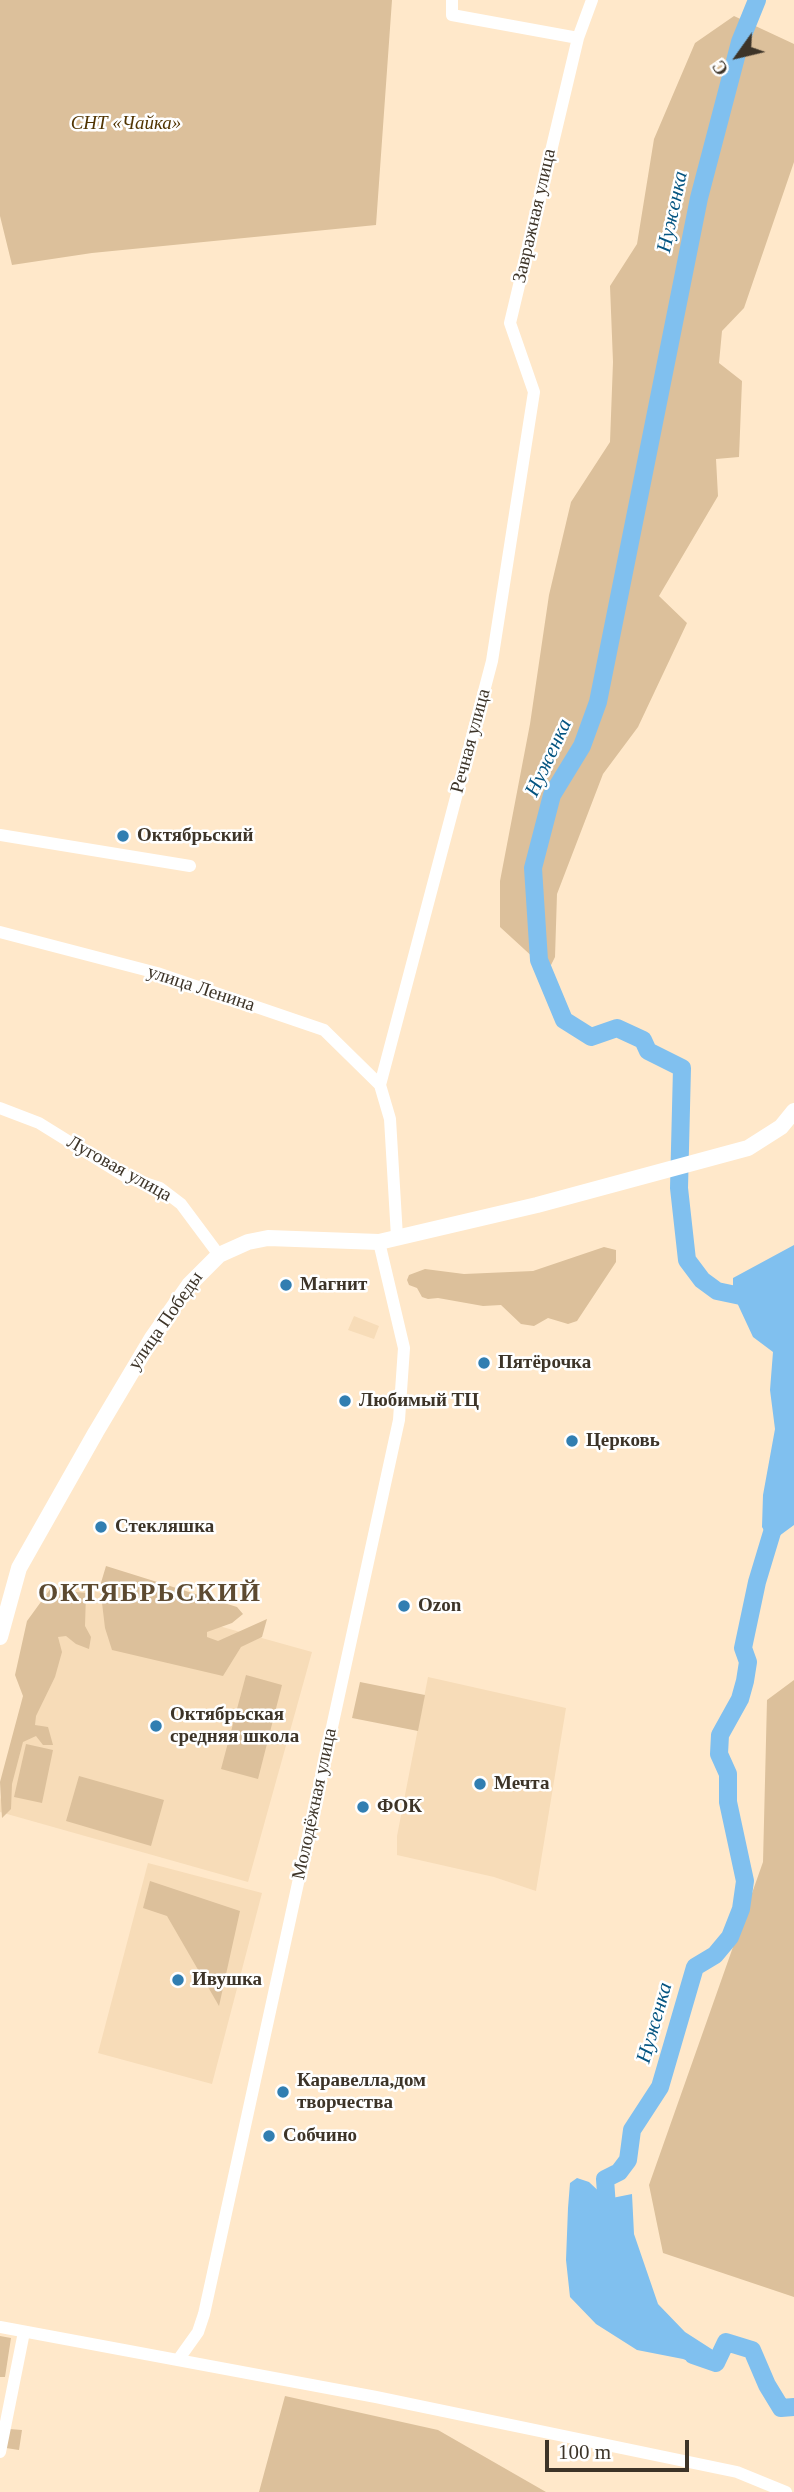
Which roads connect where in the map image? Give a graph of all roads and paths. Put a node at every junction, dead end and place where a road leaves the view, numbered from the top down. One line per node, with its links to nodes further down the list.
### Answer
1 (452, 0): 3 (street)
2 (592, 2): 3 (street, Завражная улица)
3 (578, 38): 4 (street, Завражная улица)
4 (534, 392): 8 (street, Речная улица)
5 (0, 835): 6 (street)
6 (190, 866)
7 (0, 932): 8 (street, улица Ленина)
8 (380, 1085): 11 (street)
9 (0, 1108): 13 (street, Луговая улица)
10 (794, 1111): 11 (street, улица Победы)
11 (397, 1237): 12 (street, улица Победы)
12 (379, 1242): 13 (street, улица Победы); 17 (street, Молодёжная улица)
13 (219, 1255): 14 (street, улица Победы)
14 (0, 1637)
15 (0, 2327): 16 (street)
16 (24, 2332): 17 (street); 18 (street)
17 (178, 2360): 19 (street)
18 (0, 2452)
19 (786, 2492)

